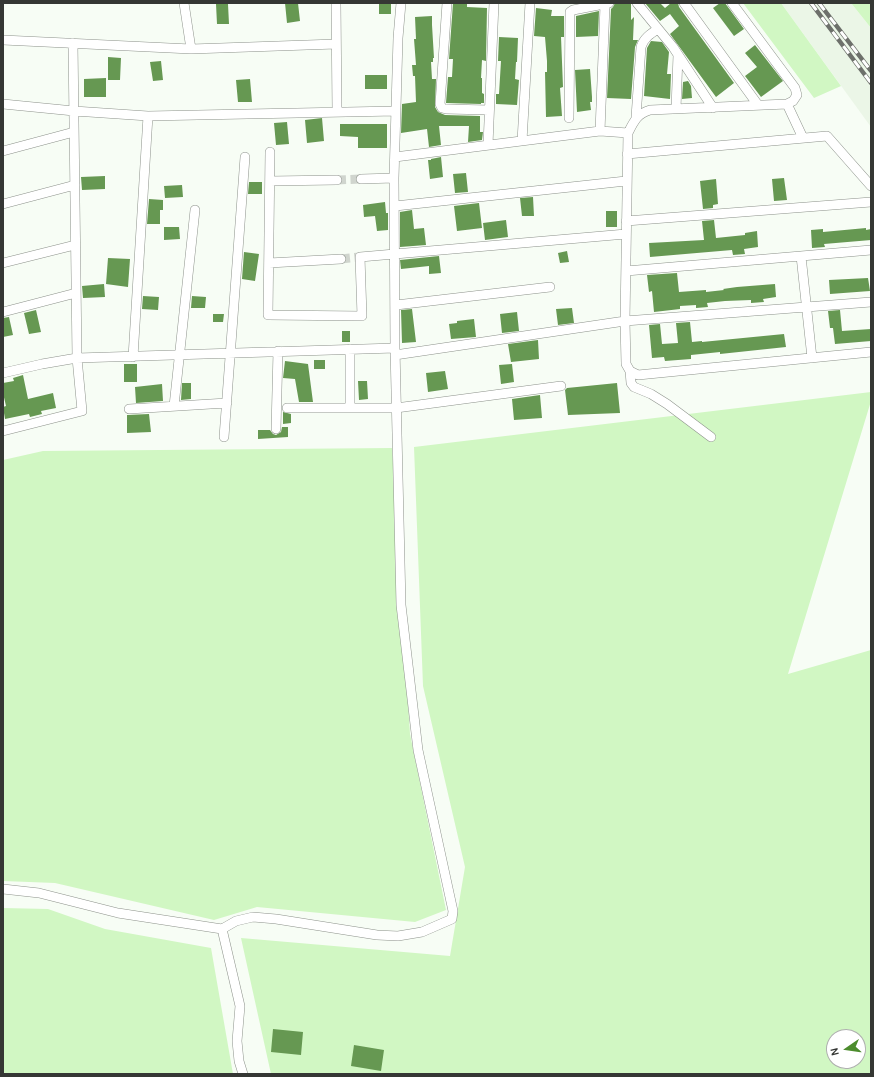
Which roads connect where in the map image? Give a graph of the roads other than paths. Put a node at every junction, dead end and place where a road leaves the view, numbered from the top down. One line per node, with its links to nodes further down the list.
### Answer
1 (184, 3): 15 (street)
2 (336, 3): 14 (street)
3 (401, 3): 24 (street)
4 (447, 3): 22 (street)
5 (494, 3): 22 (street)
6 (530, 3): 33 (street)
7 (637, 3): 11 (street)
8 (684, 3): 19 (street)
9 (732, 3): 18 (street)
10 (607, 4): 28 (street); 29 (street)
11 (658, 29): 16 (street); 27 (street)
12 (3, 40): 13 (street)
13 (73, 43): 15 (street); 23 (street)
14 (336, 44): 15 (street); 25 (street)
15 (191, 49)
16 (678, 55): 20 (street); 21 (street)
17 (3, 104): 23 (street)
18 (787, 104): 19 (street); 32 (street)
19 (758, 105): 20 (street)
20 (713, 108): 21 (street)
21 (676, 109): 27 (street)
22 (489, 110): 34 (street)
23 (74, 111): 26 (street); 30 (street)
24 (396, 111): 25 (street); 38 (street)
25 (338, 112): 26 (street)
26 (148, 116): 74 (street)
27 (636, 117): 31 (street)
28 (569, 118)
29 (600, 131): 31 (street); 33 (street)
30 (74, 132): 35 (street); 45 (street)
31 (628, 132): 37 (street)
32 (803, 138): 37 (street); 46 (street)
33 (522, 141): 34 (street)
34 (488, 145): 38 (street)
35 (3, 151)
36 (270, 152): 43 (street)
37 (627, 154): 44 (street)
38 (394, 156): 40 (street)
39 (245, 157): 71 (street)
40 (394, 178): 41 (street); 49 (street)
41 (361, 179)
42 (337, 180): 43 (street)
43 (270, 181): 59 (street)
44 (626, 181): 49 (street); 51 (street)
45 (75, 185): 48 (street); 53 (street)
46 (871, 186)
47 (871, 202): 51 (street)
48 (3, 204)
49 (395, 206): 55 (street)
50 (195, 210): 73 (street)
51 (626, 221): 52 (street)
52 (626, 234): 55 (street); 60 (street)
53 (75, 244): 58 (street); 62 (street)
54 (871, 250): 56 (street)
55 (395, 254): 59 (street); 64 (street)
56 (801, 256): 60 (street); 65 (street)
57 (341, 259): 59 (street)
58 (3, 263)
59 (269, 263)
60 (626, 271): 67 (street)
61 (550, 287): 64 (street)
62 (76, 293): 66 (street); 75 (street)
63 (871, 302): 65 (street)
64 (396, 305): 70 (street)
65 (806, 307): 67 (street); 76 (street)
66 (3, 312)
67 (625, 321): 70 (street); 77 (street)
68 (350, 349): 69 (street); 70 (street); 83 (street)
69 (278, 351): 71 (street); 86 (street)
70 (395, 351): 84 (street)
71 (229, 352): 73 (street); 80 (street)
72 (871, 352): 76 (street)
73 (179, 354): 74 (street); 81 (street)
74 (133, 357): 75 (street)
75 (76, 358): 78 (street); 87 (street)
76 (812, 358): 77 (street)
77 (630, 371): 89 (street)
78 (3, 374)
79 (561, 386): 84 (street)
80 (227, 404): 81 (street); 88 (street)
81 (174, 406): 85 (street)
82 (288, 408): 83 (street)
83 (350, 408): 84 (street)
84 (396, 408): 91 (street)
85 (129, 409)
86 (276, 429)
87 (3, 431)
88 (224, 437)
89 (711, 437)
90 (3, 889): 91 (street)
91 (222, 929): 92 (street)
92 (243, 1074)

